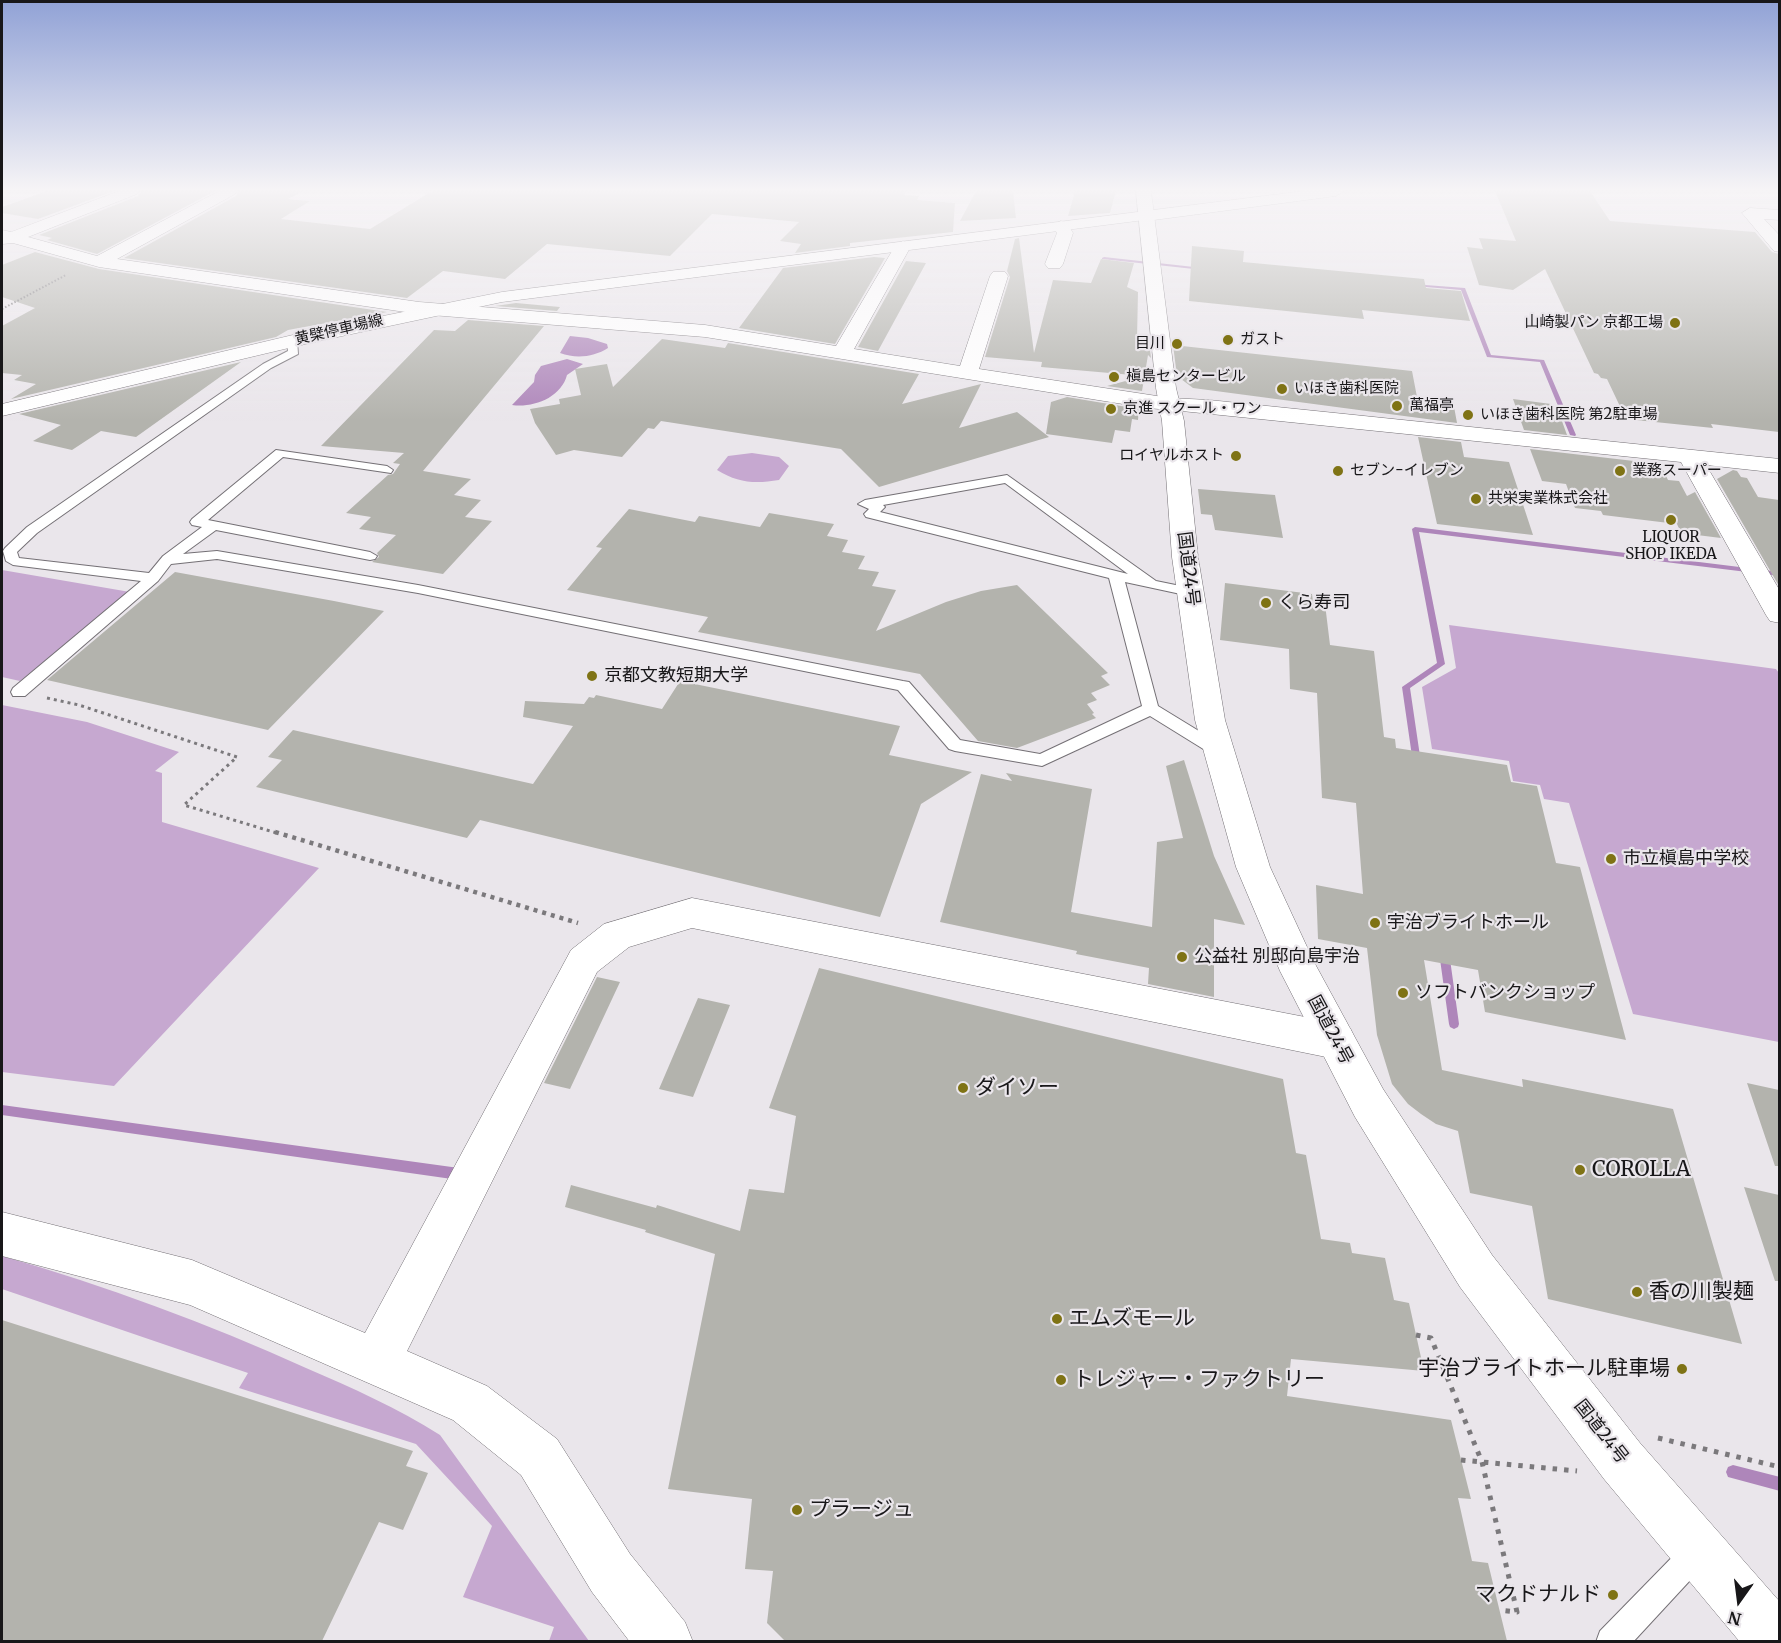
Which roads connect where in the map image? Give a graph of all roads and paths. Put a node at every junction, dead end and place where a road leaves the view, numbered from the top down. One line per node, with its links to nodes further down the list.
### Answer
1 (83, 268): 7 (path)
2 (144, 268): 8 (main road)
3 (729, 268): 8 (main road, 黄檗停車場線)
4 (891, 268): 10 (main road)
5 (1152, 268): 12 (main road, 国道24号)
6 (999, 276): 11 (main road)
7 (2, 309)
8 (438, 309): 9 (main road, 黄檗停車場線); 10 (main road)
9 (292, 340): 13 (main road, 黄檗停車場線); 22 (lane)
10 (842, 353): 11 (main road)
11 (968, 373): 12 (main road)
12 (1170, 404): 14 (main road); 24 (main road, 国道24号)
13 (2, 410)
14 (1689, 456): 15 (main road); 21 (main road)
15 (1779, 466)
16 (387, 470): 17 (lane)
17 (213, 525): 18 (lane); 19 (lane)
18 (370, 556)
19 (167, 560): 22 (lane); 27 (lane)
20 (1116, 576): 23 (lane); 23 (lane); 27 (lane)
21 (1762, 577): 25 (main road)
22 (153, 578): 26 (lane)
23 (1152, 585): 24 (lane)
24 (1190, 592): 28 (main road, 国道24号)
25 (1779, 615)
26 (19, 692): 29 (path)
27 (1151, 709): 28 (lane)
28 (1219, 751): 30 (main road, 国道24号)
29 (616, 935): 30 (main road); 33 (main road)
30 (1336, 1041): 39 (main road, 国道24号)
31 (2, 1234): 33 (main road)
32 (1416, 1335): 36 (path)
33 (376, 1362): 41 (main road)
34 (1653, 1437): 37 (path)
35 (1461, 1460): 36 (path)
36 (1482, 1462): 38 (path); 40 (path)
37 (1779, 1467)
38 (1590, 1472)
39 (1699, 1551): 42 (lane); 43 (main road, 国道24号)
40 (1499, 1610)
41 (665, 1641)
42 (1611, 1641)
43 (1777, 1641)

